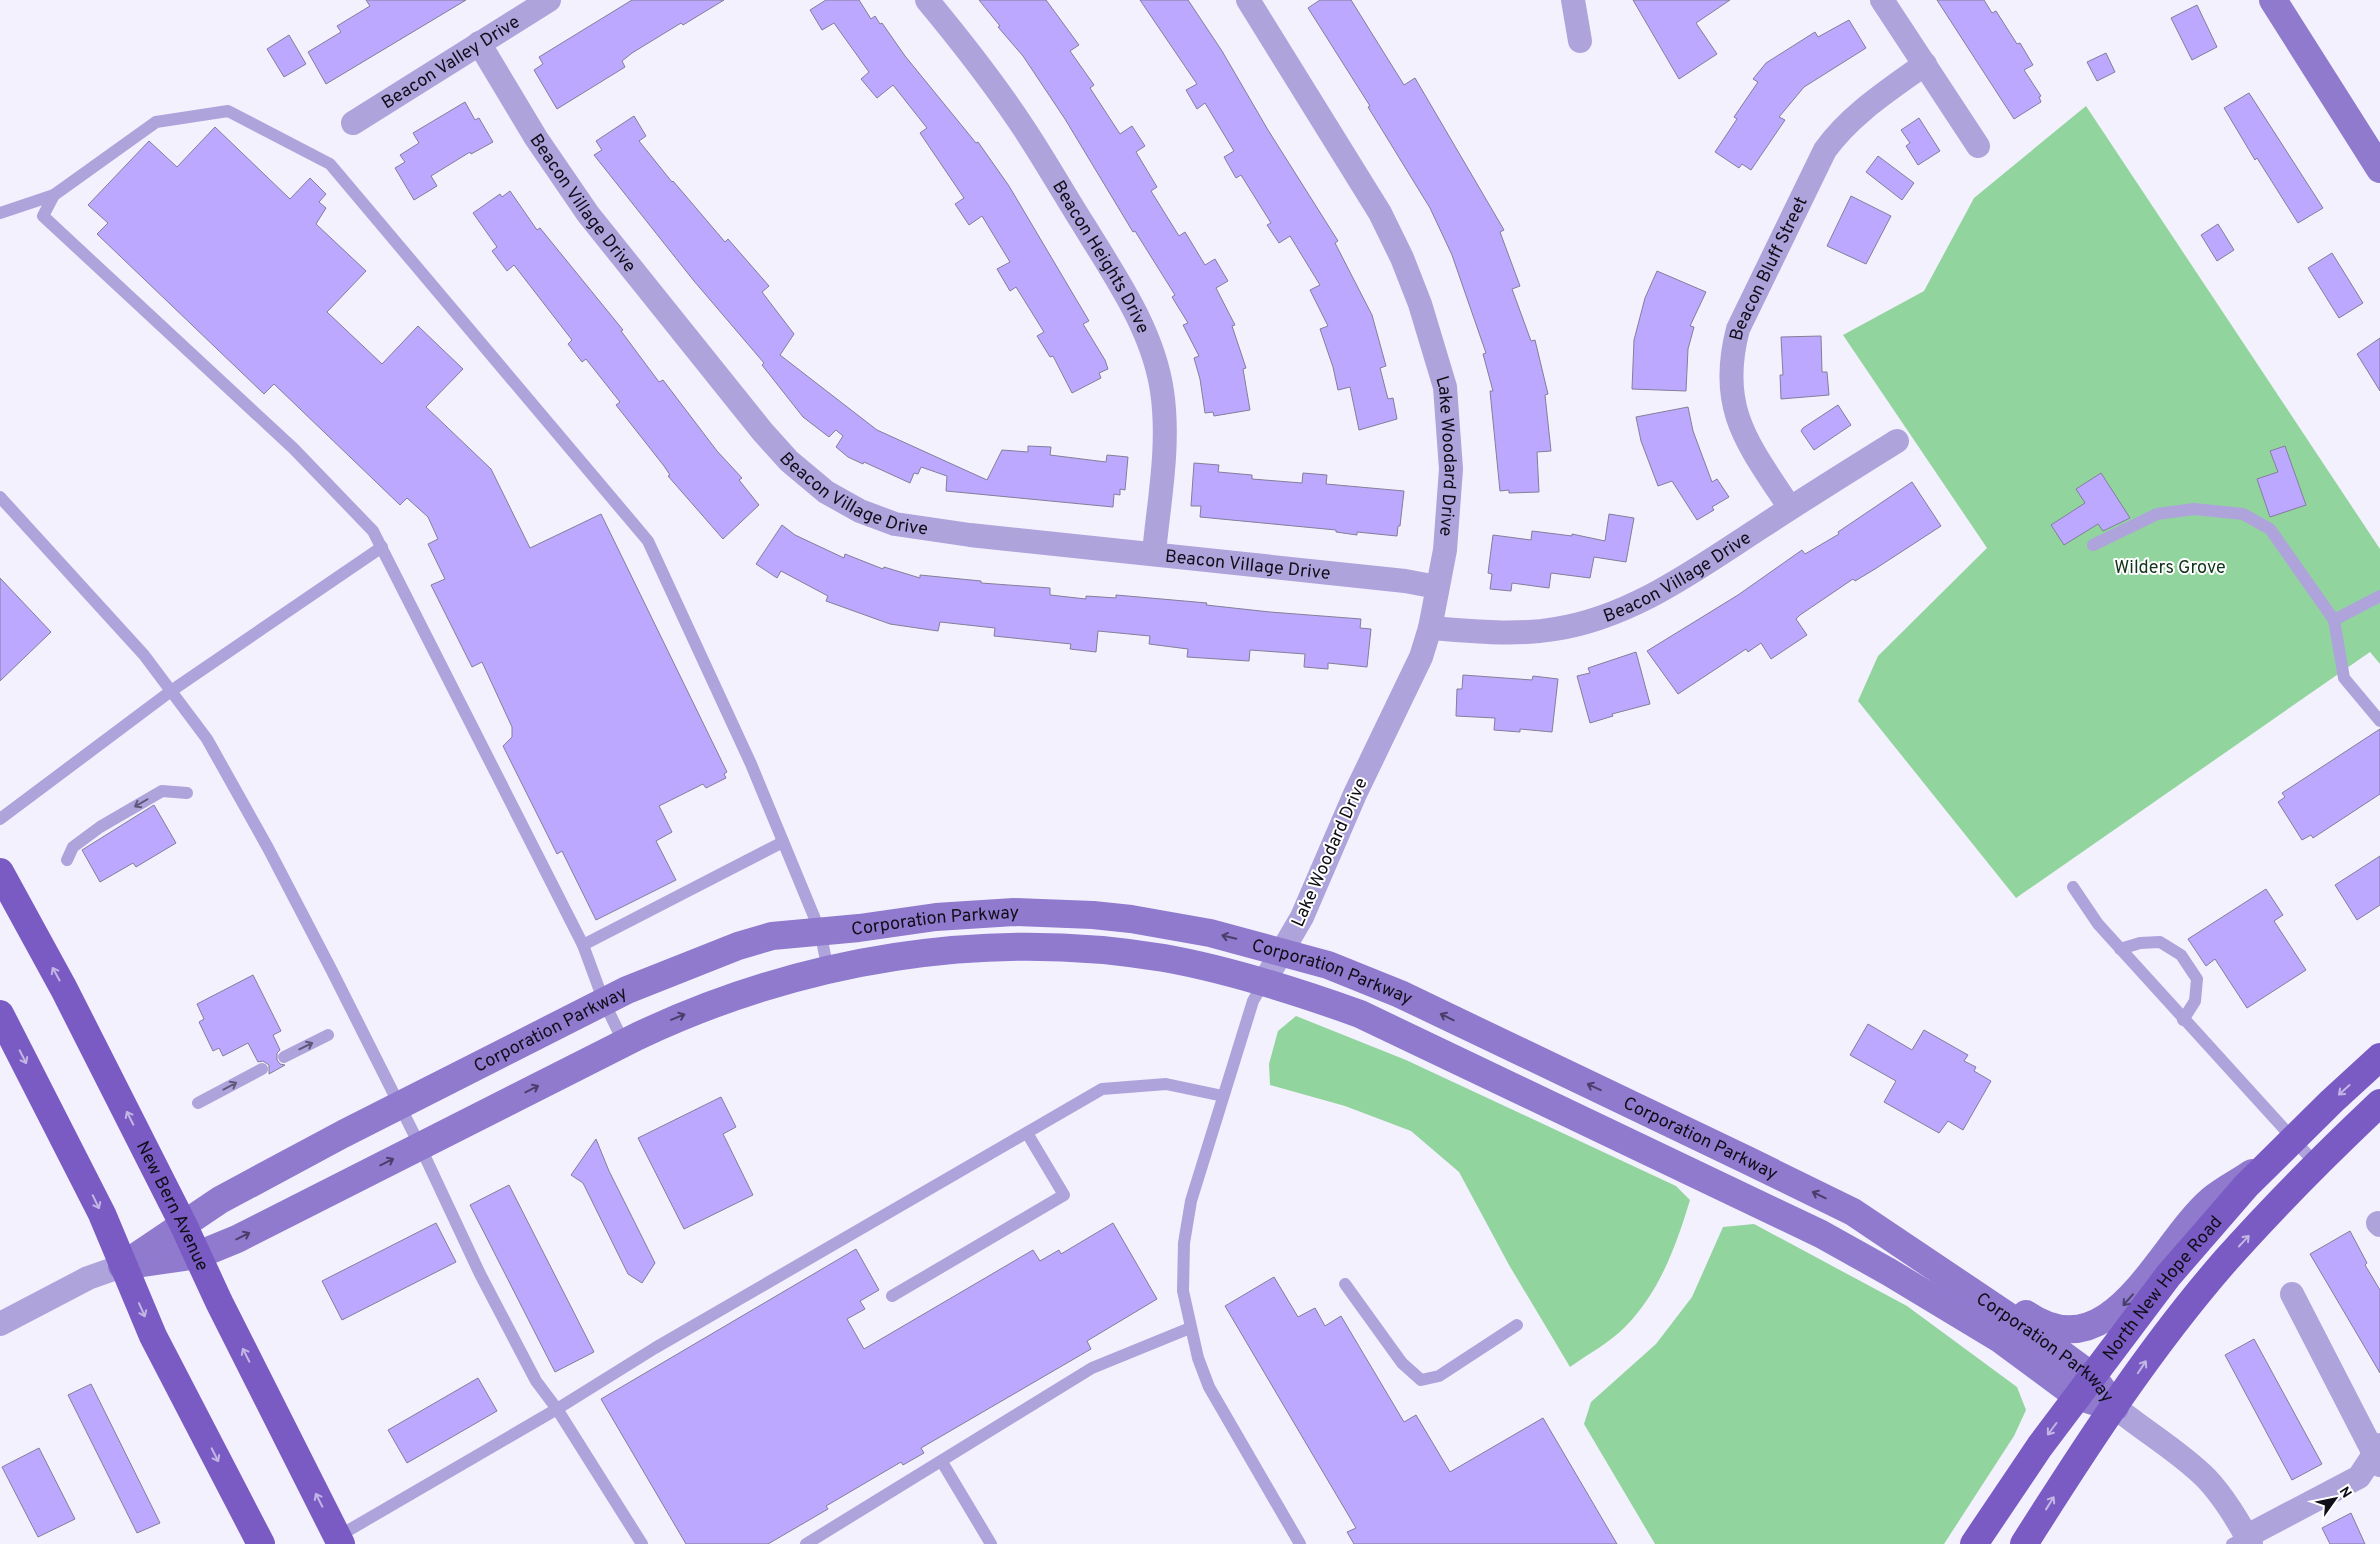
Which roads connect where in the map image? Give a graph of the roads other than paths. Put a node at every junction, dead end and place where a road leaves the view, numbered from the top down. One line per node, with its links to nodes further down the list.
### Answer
1 (549, 0): 8 (street, Beacon Valley Drive)
2 (927, 0): 20 (street, Beacon Heights Drive)
3 (1248, 0): 21 (street, Lake Woodard Drive)
4 (1573, 0): 7 (street)
5 (1882, 0): 9 (street)
6 (2272, 0): 12 (main road)
7 (1580, 41)
8 (479, 44): 10 (street, Beacon Valley Drive); 20 (street, Beacon Village Drive)
9 (1924, 64): 11 (street); 17 (street, Beacon Bluff Street)
10 (353, 123)
11 (1978, 146)
12 (2380, 169)
13 (54, 195): 14 (lane); 19 (lane); 29 (lane)
14 (0, 213)
15 (1897, 441): 17 (street, Beacon Village Drive)
16 (0, 497): 25 (lane)
17 (1790, 508): 24 (street, Beacon Village Drive)
18 (2093, 545): 23 (lane)
19 (382, 547): 25 (lane); 34 (lane)
20 (1154, 553): 21 (street, Beacon Village Drive)
21 (1437, 587): 24 (street, Lake Woodard Drive)
22 (2380, 596): 23 (lane)
23 (2334, 620): 26 (lane)
24 (1430, 628): 36 (street, Lake Woodard Drive)
25 (171, 691): 28 (lane); 50 (lane)
26 (2380, 721)
27 (186, 793): 30 (lane, one-way to 30)
28 (0, 819)
29 (783, 842): 33 (lane); 34 (lane)
30 (67, 860)
31 (0, 872): 56 (main road, New Bern Avenue, one-way to 31)
32 (2073, 887): 35 (lane)
33 (820, 931): 36 (main road, Corporation Parkway, one-way to 33); 37 (lane); 39 (main road, Corporation Parkway)
34 (583, 945): 39 (lane)
35 (2120, 949): 41 (lane); 41 (lane)
36 (1283, 952): 38 (street, Lake Woodard Drive); 55 (main road, Corporation Parkway, one-way to 36)
37 (828, 970): 38 (main road, Corporation Parkway); 43 (main road, Corporation Parkway, one-way to 37)
38 (1264, 982): 47 (lane); 65 (main road, Corporation Parkway)
39 (604, 1002): 43 (lane); 50 (main road, Corporation Parkway)
40 (0, 1014): 58 (main road, one-way to 58)
41 (2183, 1020): 53 (lane)
42 (328, 1035): 44 (lane, one-way to 42)
43 (624, 1043): 52 (main road, Corporation Parkway, one-way to 43)
44 (284, 1057)
45 (2380, 1057): 53 (main road, North New Hope Road, one-way to 53)
46 (262, 1069): 48 (lane, one-way to 46)
47 (1223, 1096): 51 (lane); 64 (lane)
48 (198, 1103)
49 (2380, 1103): 54 (main road, North New Hope Road)
50 (400, 1106): 52 (lane); 56 (main road, Corporation Parkway)
51 (1027, 1133): 61 (lane); 67 (lane)
52 (420, 1146): 57 (main road, Corporation Parkway, one-way to 52); 67 (lane)
53 (2284, 1149): 54 (lane); 55 (main road, one-way to 55); 65 (main road, North New Hope Road)
54 (2316, 1164): 66 (main road, North New Hope Road, one-way to 54)
55 (1852, 1212): 65 (main road, Corporation Parkway)
56 (183, 1224): 57 (main road, New Bern Avenue); 58 (main road, Corporation Parkway)
57 (198, 1255): 58 (main road, Corporation Parkway); 70 (main road, New Bern Avenue, one-way to 57)
58 (122, 1266): 62 (street, Corporation Parkway); 72 (main road, one-way to 72)
59 (1345, 1284): 63 (lane)
60 (2292, 1294): 68 (street)
61 (892, 1296)
62 (0, 1324)
63 (1517, 1325)
64 (1190, 1328): 69 (lane); 76 (lane)
65 (2085, 1386): 66 (main road, Corporation Parkway); 77 (main road, North New Hope Road, one-way to 77)
66 (2115, 1408): 71 (street); 78 (main road, North New Hope Road, one-way to 66)
67 (557, 1409): 70 (lane); 73 (lane)
68 (2378, 1455): 71 (street)
69 (942, 1462): 74 (lane); 75 (lane)
70 (339, 1540)
71 (2243, 1541)
72 (261, 1544)
73 (642, 1544)
74 (806, 1544)
75 (991, 1544)
76 (1300, 1544)
77 (1974, 1544)
78 (2024, 1544)

